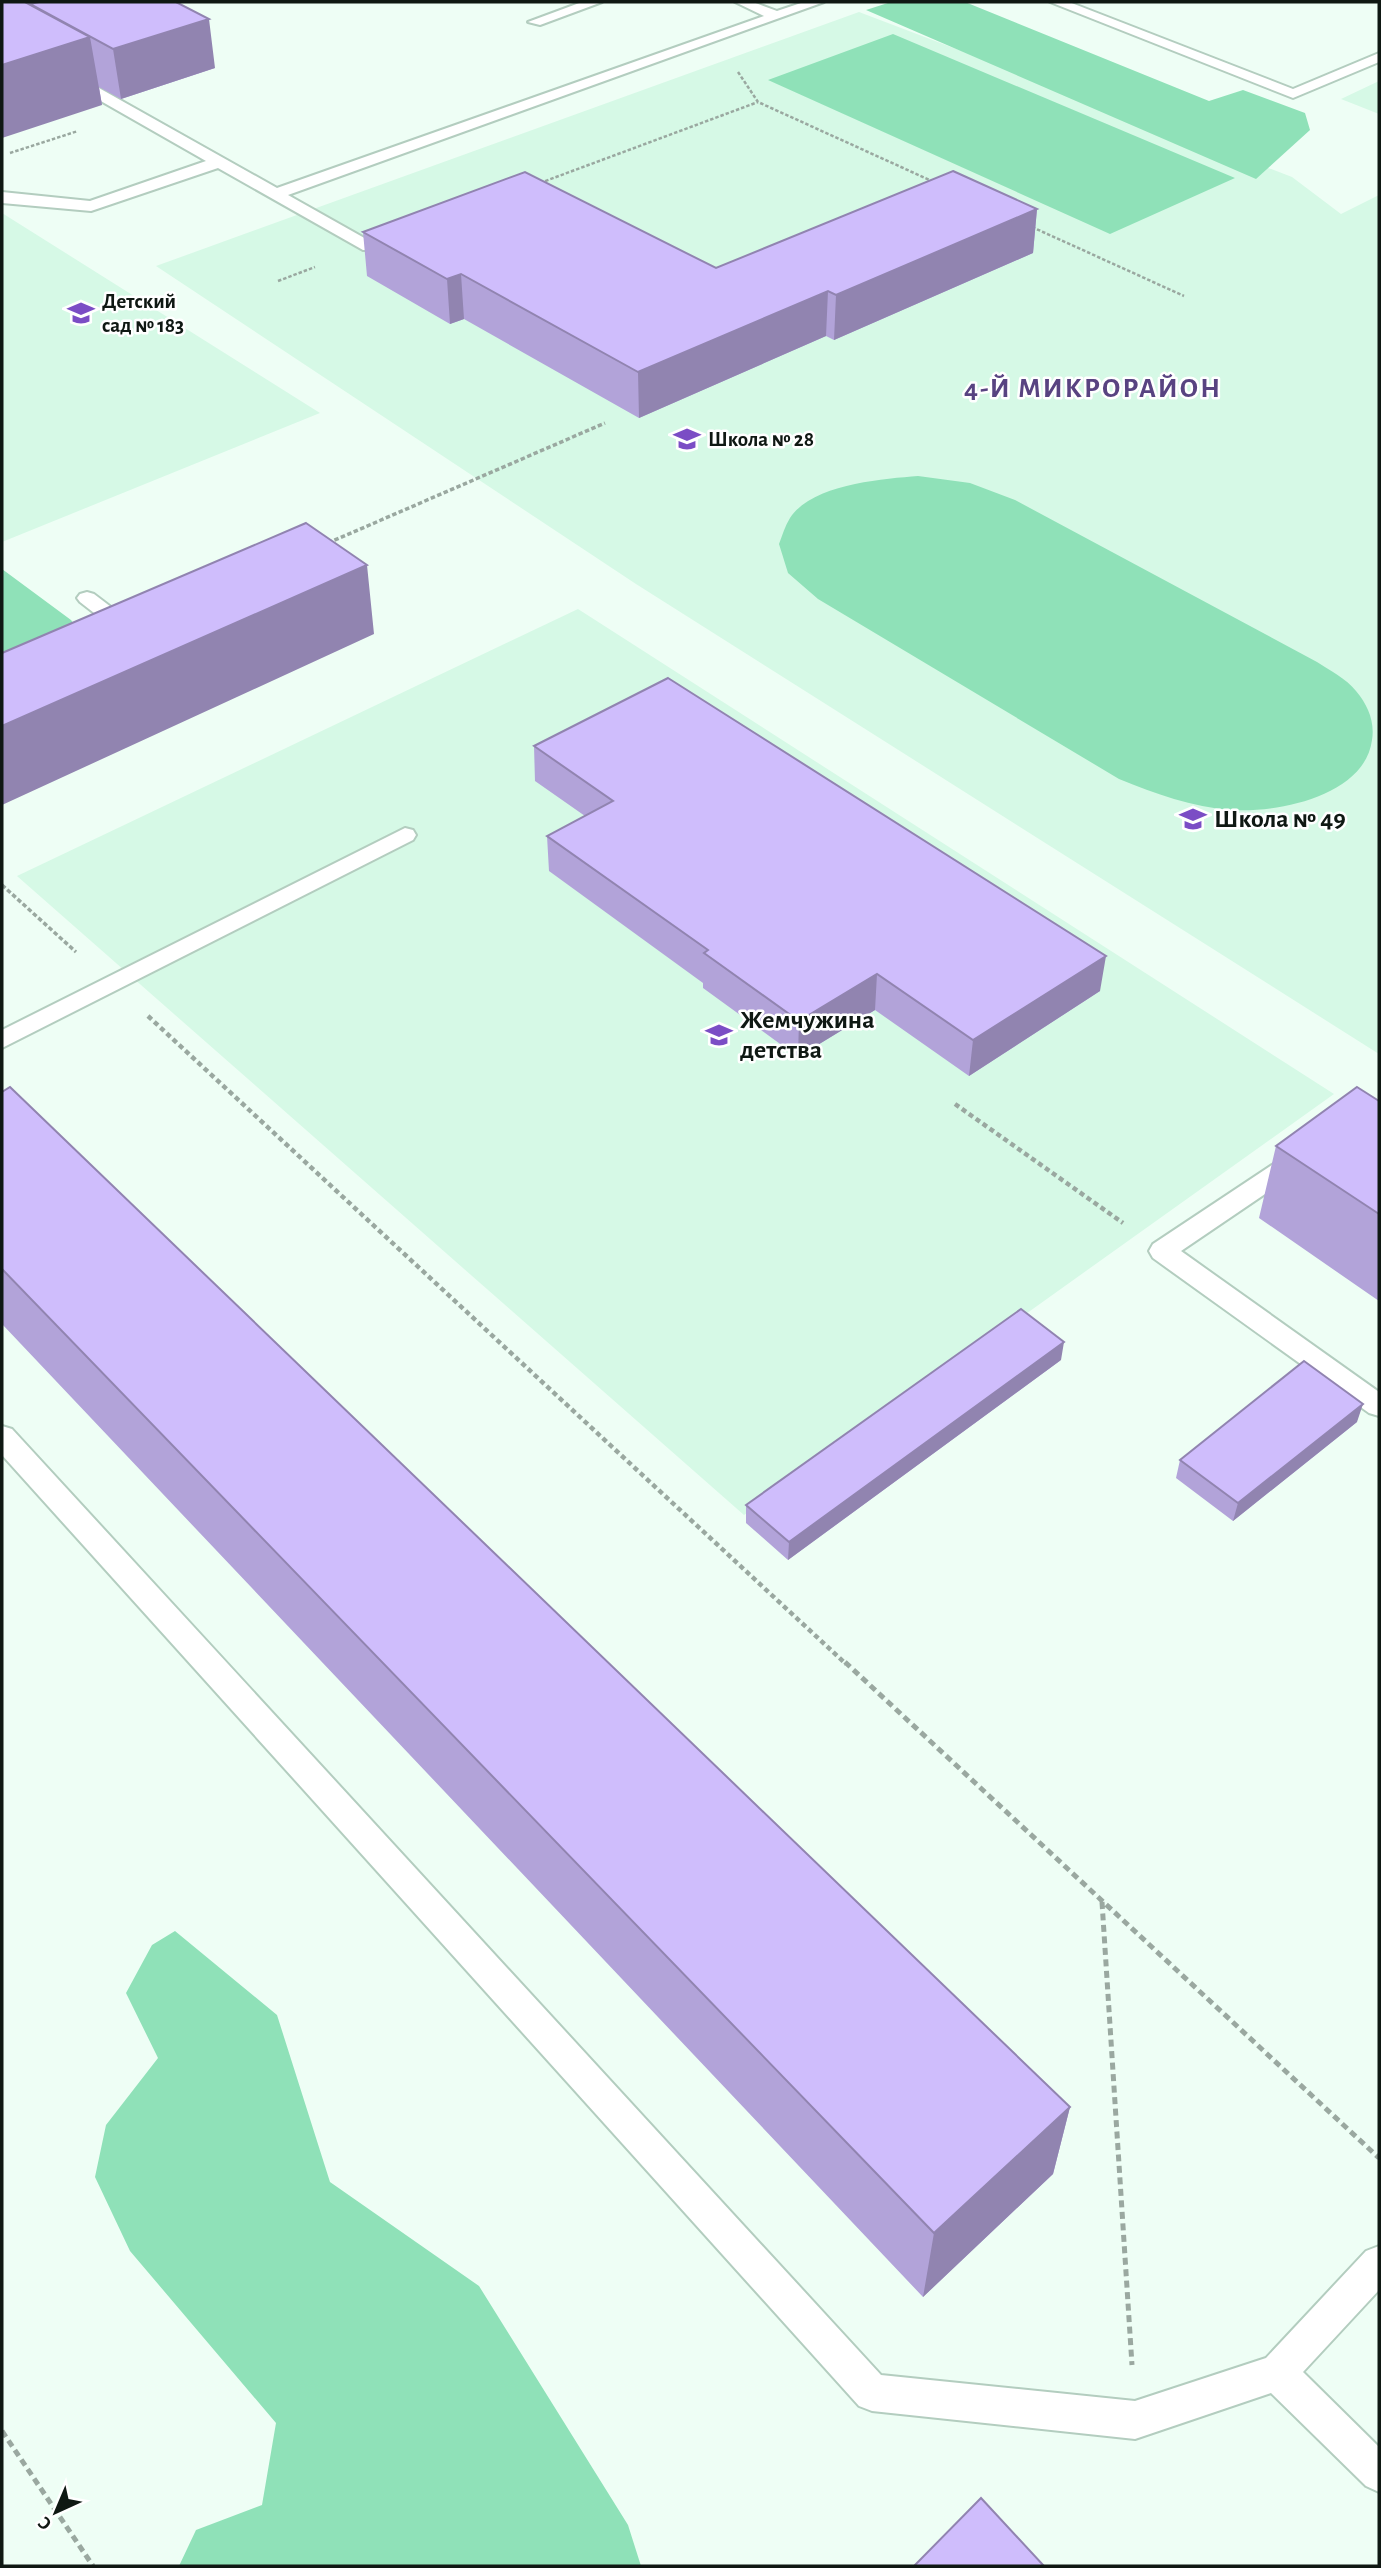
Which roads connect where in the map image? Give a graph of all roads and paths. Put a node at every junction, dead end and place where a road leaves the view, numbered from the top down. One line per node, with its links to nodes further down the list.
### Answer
1 (595, 2): 6 (lane)
2 (742, 2): 5 (lane)
3 (817, 2): 5 (lane)
4 (1057, 2): 7 (lane)
5 (776, 16): 14 (lane)
6 (535, 22)
7 (1379, 58)
8 (49, 66): 9 (lane)
9 (132, 113): 10 (path); 11 (lane)
10 (2, 156)
11 (219, 162): 14 (lane); 15 (lane)
12 (933, 182): 13 (path)
13 (538, 184)
14 (275, 194): 17 (lane)
15 (2, 197)
16 (1021, 222): 19 (path)
17 (369, 247): 18 (path)
18 (278, 281)
19 (1184, 296)
20 (605, 423): 21 (path)
21 (317, 548)
22 (87, 598): 23 (lane)
23 (103, 641)
24 (405, 835): 26 (lane)
25 (2, 886): 26 (path)
26 (112, 984): 27 (lane); 33 (path)
27 (2, 1040)
28 (955, 1104): 30 (path)
29 (1322, 1144): 30 (lane)
30 (1161, 1251): 31 (lane)
31 (1379, 1406)
32 (2, 1437): 37 (lane)
33 (1102, 1901): 34 (path); 37 (path)
34 (1379, 2158)
35 (1379, 2264): 36 (lane)
36 (1277, 2373): 37 (lane); 39 (lane)
37 (1135, 2420)
38 (2, 2431): 40 (path)
39 (1379, 2473)
40 (93, 2566)

